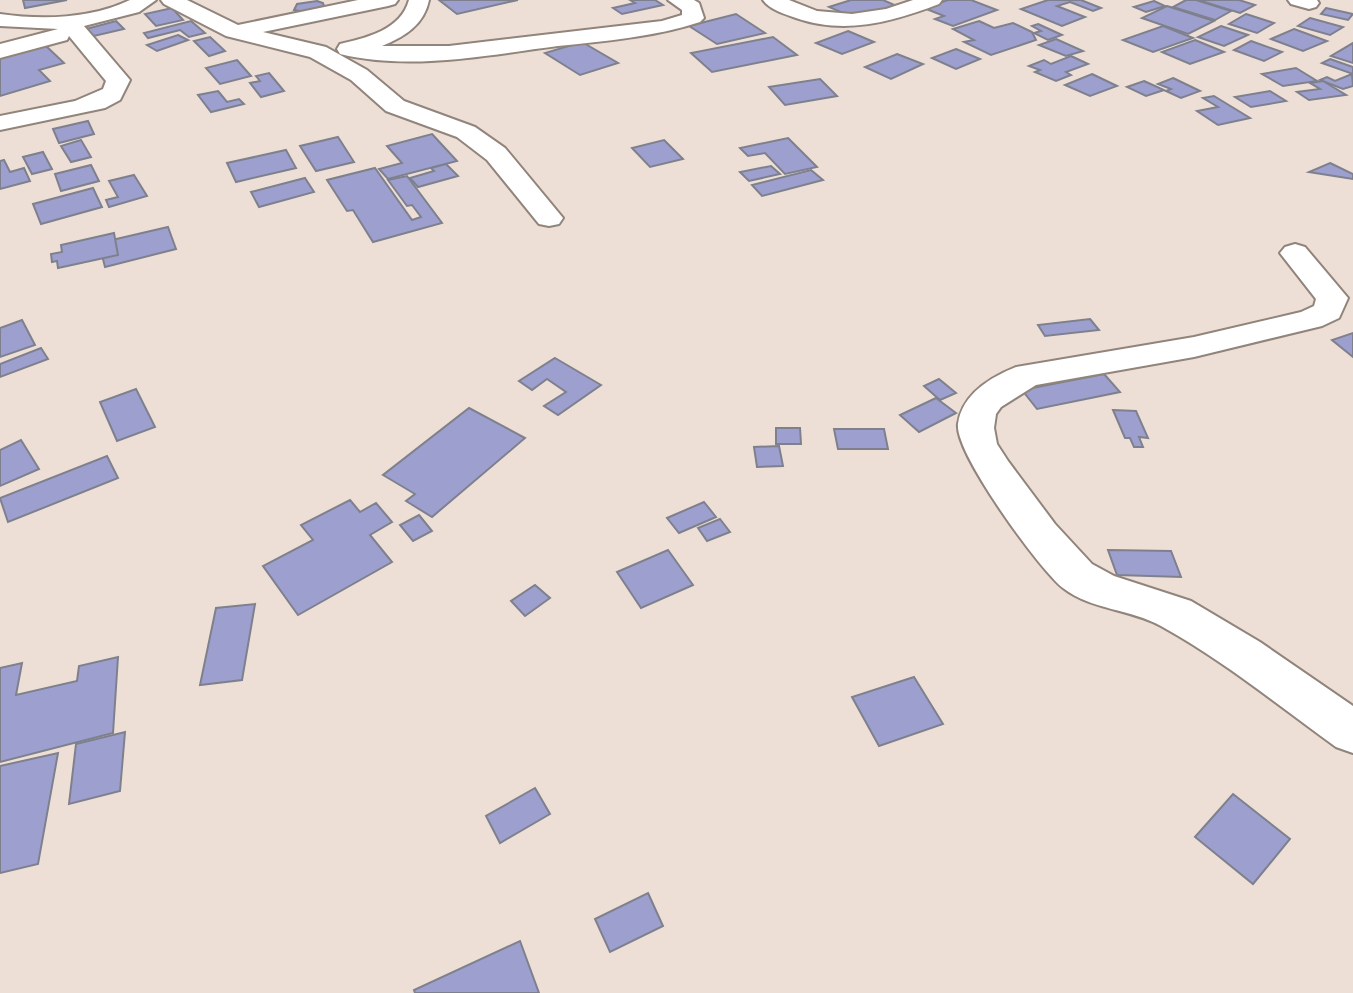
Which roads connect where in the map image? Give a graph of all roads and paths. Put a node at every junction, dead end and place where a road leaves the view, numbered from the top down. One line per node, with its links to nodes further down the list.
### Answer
1 (388, 0): 10 (street)
2 (419, 0): 11 (street)
3 (678, 0): 11 (street)
4 (773, 0): 5 (street)
5 (932, 0)
6 (174, 2): 7 (street); 10 (street)
7 (140, 4): 9 (street)
8 (0, 20): 9 (street)
9 (73, 25): 12 (street); 14 (street)
10 (234, 31): 13 (street)
11 (348, 49): 13 (street)
12 (0, 51)
13 (318, 52): 15 (street)
14 (0, 122)
15 (549, 218)
16 (1295, 253): 17 (street)
17 (1353, 732)

